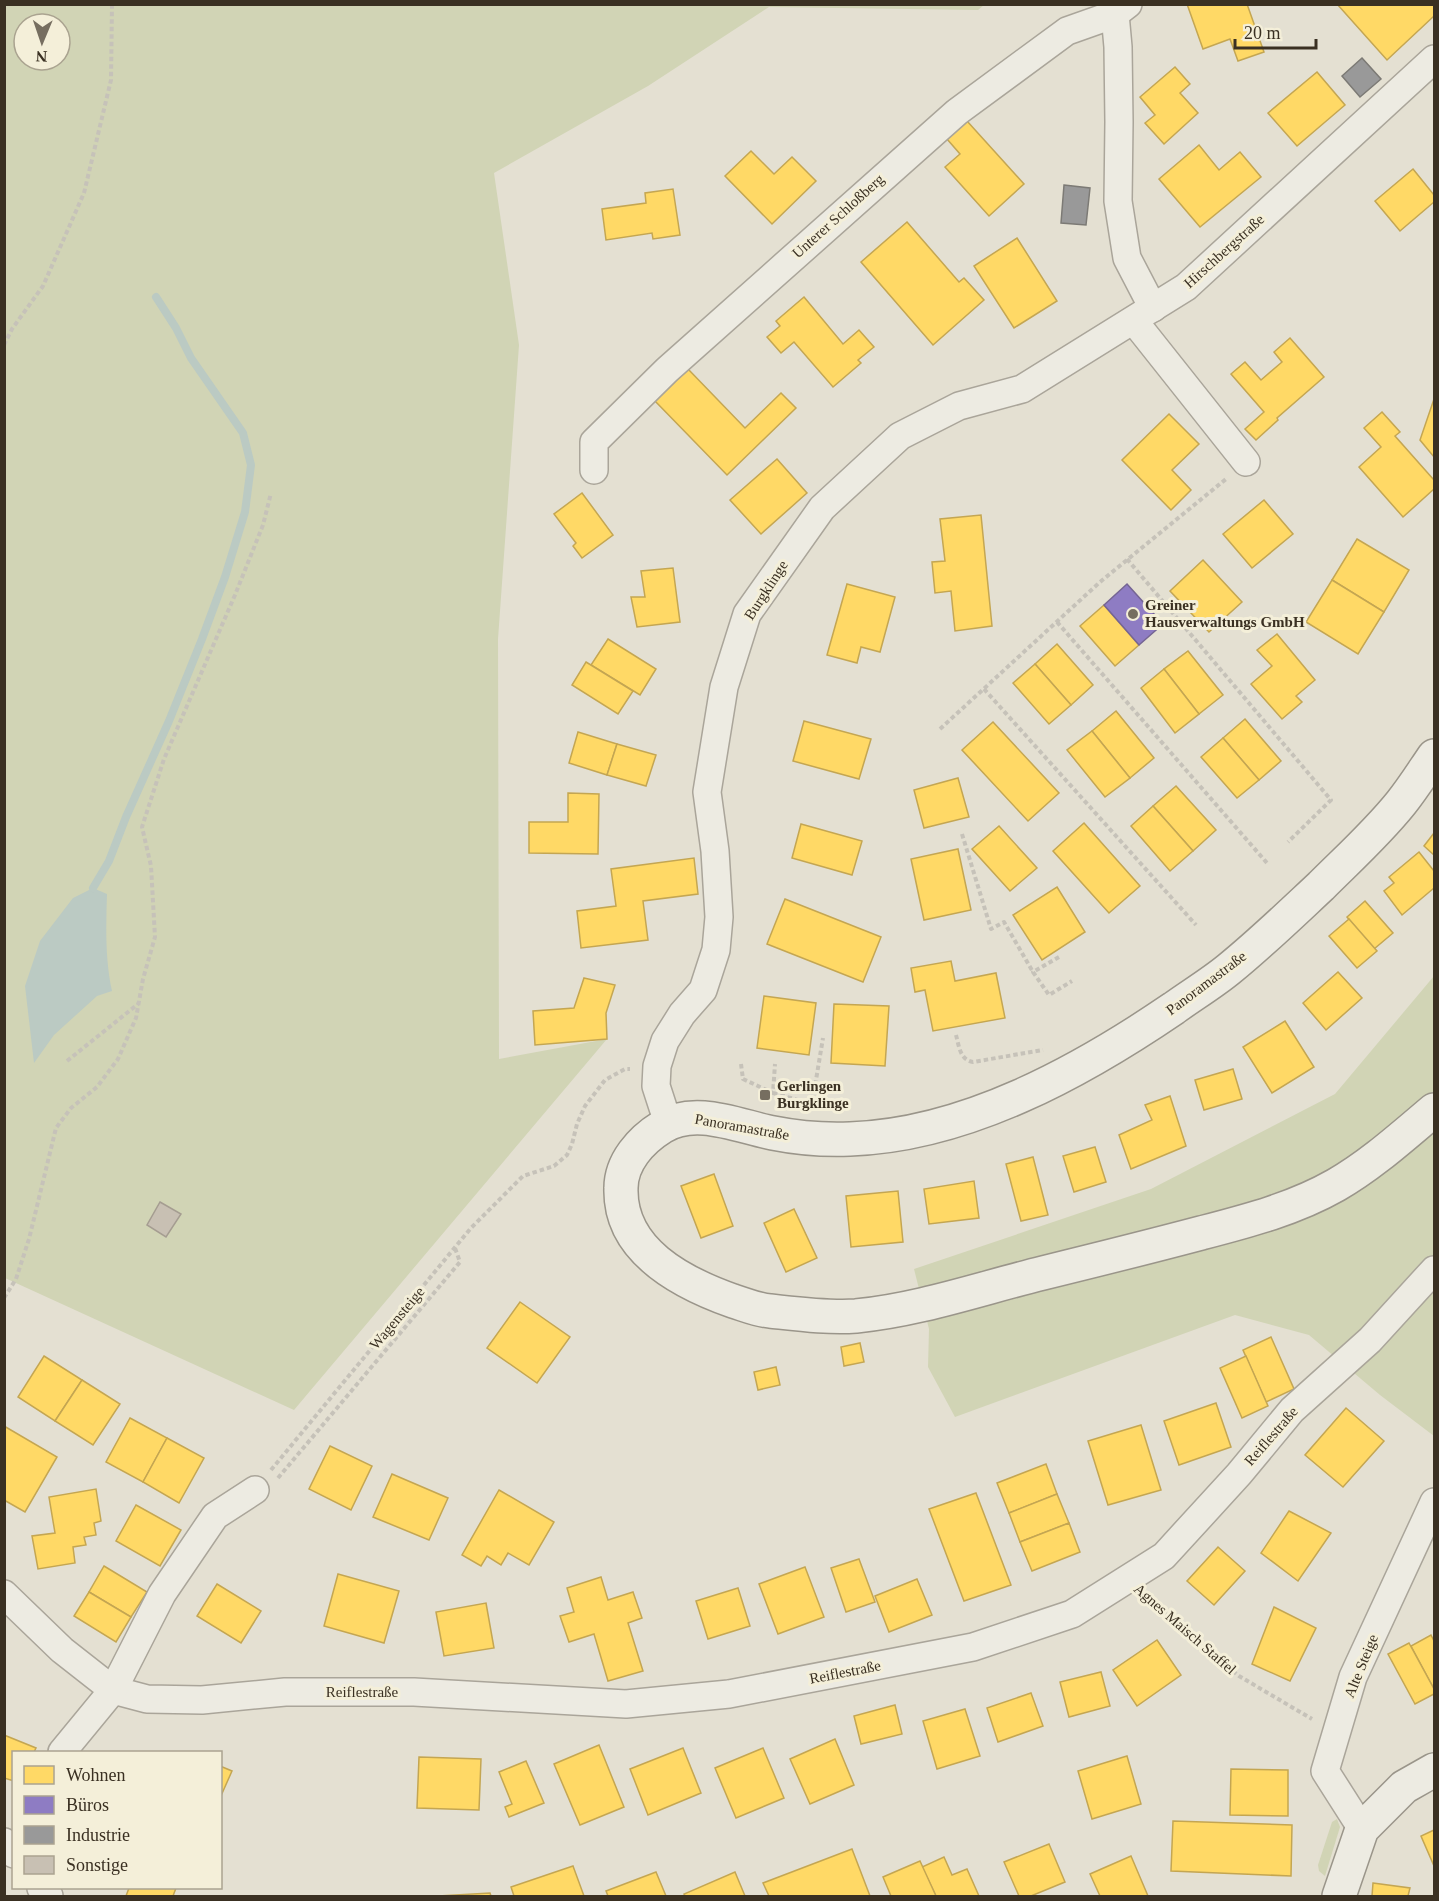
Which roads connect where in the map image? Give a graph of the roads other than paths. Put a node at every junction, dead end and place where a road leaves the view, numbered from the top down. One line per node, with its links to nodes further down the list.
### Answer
1 (1122, 9): 3 (street); 5 (street, Unterer Schloßberg)
2 (1434, 59): 3 (street, Hirschbergstraße)
3 (1143, 315): 4 (street); 8 (street, Burgklinge)
4 (1246, 462)
5 (594, 470)
6 (1434, 756): 8 (main road, Panoramastraße)
7 (1434, 1110): 8 (main road, Panoramastraße)
8 (668, 1123)
9 (1434, 1270): 13 (street, Reiflestraße)
10 (255, 1490): 13 (street)
11 (1434, 1502): 16 (street, Alte Steige)
12 (4, 1594): 13 (street, Reiflestraße)
13 (113, 1690): 14 (street)
14 (63, 1751)
15 (1434, 1770): 16 (main road)
16 (1362, 1829): 17 (main road)
17 (1339, 1896)

